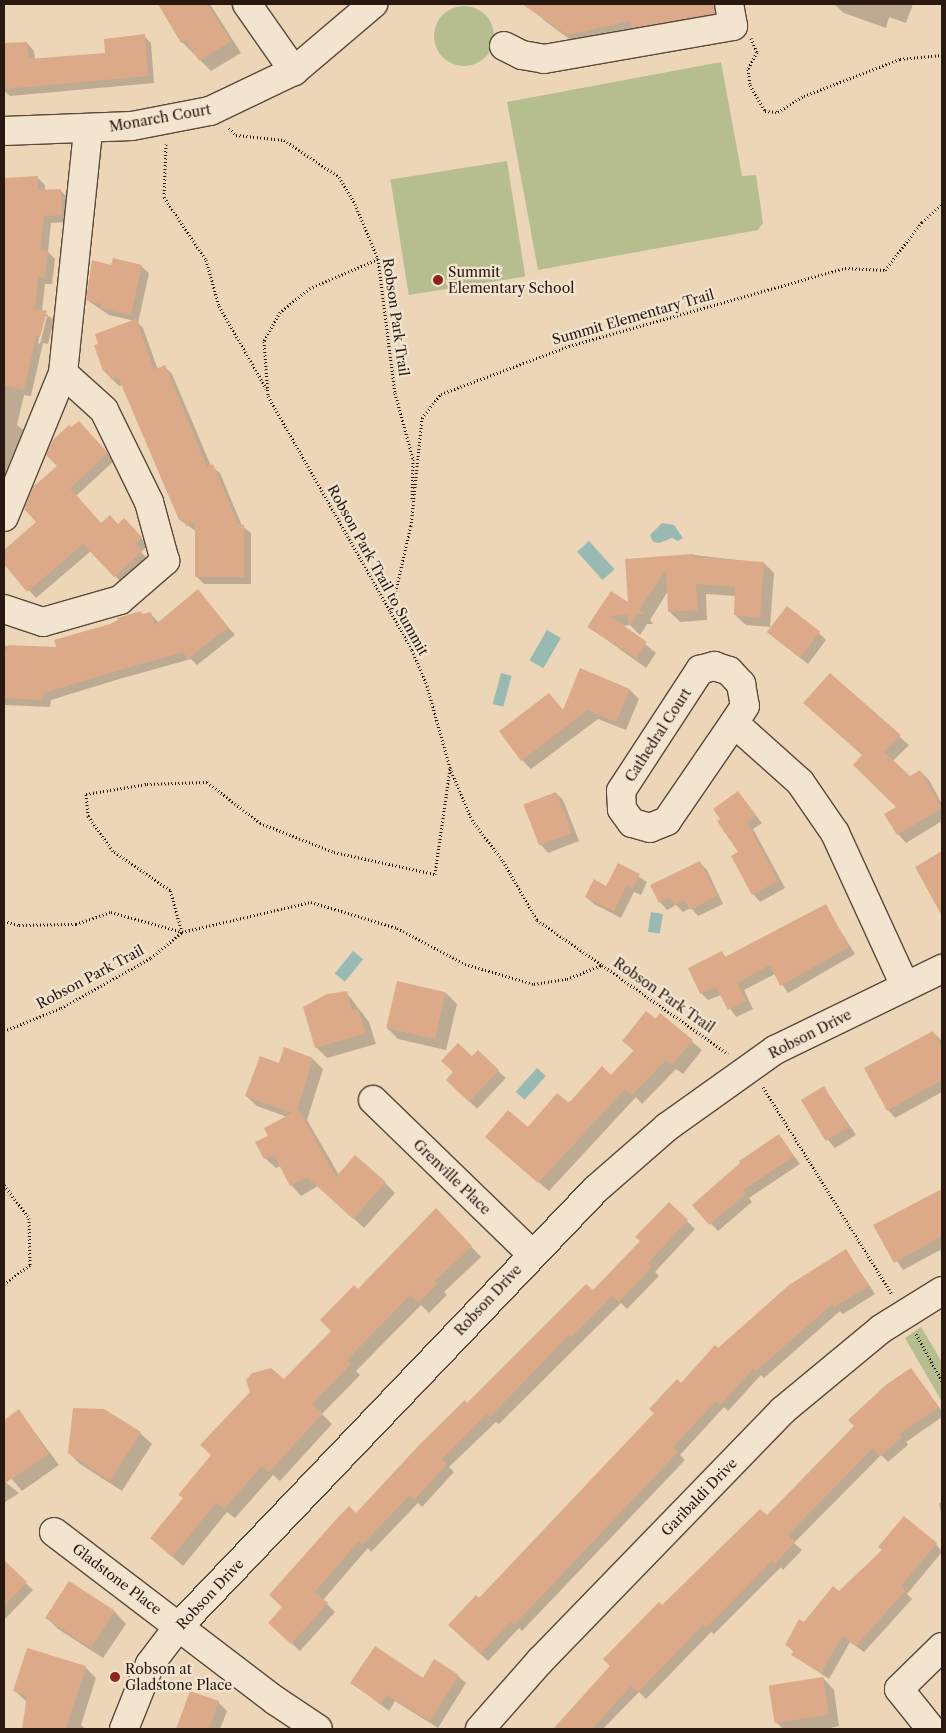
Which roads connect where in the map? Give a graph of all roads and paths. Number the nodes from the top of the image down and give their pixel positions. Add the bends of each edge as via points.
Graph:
1 (247, 4) edge
2 (372, 4) edge
3 (731, 15) edge
4 (504, 46) dead end
5 (942, 55) edge
6 (294, 71) junction
7 (210, 111) junction
8 (168, 119) junction
9 (88, 130) junction
10 (4, 131) edge
11 (942, 204) edge
12 (378, 259) junction
13 (63, 372) junction
14 (268, 391) junction
15 (4, 517) edge
16 (411, 526) junction
17 (4, 609) edge
18 (391, 613) junction
19 (734, 723) junction
20 (450, 768) junction
21 (4, 921) edge
22 (182, 932) junction
23 (602, 965) junction
24 (942, 969) edge
25 (905, 986) junction
26 (4, 1031) edge
27 (731, 1056) dead end
28 (759, 1081) dead end
29 (373, 1100) dead end
30 (4, 1184) edge
31 (531, 1254) junction
32 (4, 1284) edge
33 (942, 1290) edge
34 (895, 1299) dead end
35 (912, 1329) dead end
36 (942, 1381) edge
37 (54, 1532) dead end
38 (179, 1626) junction
39 (942, 1647) edge
40 (124, 1729) edge
41 (318, 1729) edge
42 (480, 1729) edge
43 (930, 1729) edge

1 - 6 street
2 - 6 street, Monarch Court
3 - 4 street via 544,59 522,55
3 - 5 path via 754,41 755,60 748,69 756,98 765,111 778,112 804,96 900,59
6 - 7 street, Monarch Court
7 - 8 street, Monarch Court
7 - 12 path, Robson Park Trail via 236,135 284,140 339,178 355,204
8 - 9 street, Monarch Court
8 - 14 path via 164,197 206,260 219,306
9 - 10 street, Monarch Court
9 - 13 street
11 - 16 path, Summit Elementary Trail via 922,222 885,270 845,268 826,273 569,346 441,394 422,418
12 - 14 path, Robson Park Trail to Summit via 310,288 280,312 264,341
12 - 16 path, Robson Park Trail via 395,394 413,459
13 - 15 street
13 - 17 street via 104,410 149,502 165,561 120,600 43,622
14 - 18 path, Robson Park Trail to Summit
16 - 18 path, Robson Park Trail
18 - 20 path, Robson Park Trail to Summit via 427,686
19 - 19 street, Cathedral Court via 667,820 650,828 632,823 622,810 621,791 700,670 714,666 730,672 741,684 745,706
19 - 25 street via 800,782 835,833
20 - 22 path via 436,874 334,852 260,823 207,782 147,784 86,794 88,816 113,851 170,890
20 - 23 path, Robson Park Trail to Summit via 472,820 503,860 537,920
21 - 22 path, Robson Park Trail via 20,925 76,924 111,912
22 - 23 path, Robson Park Trail via 311,902 397,928 465,964 534,984 567,980
22 - 26 path, Robson Park Trail via 151,958 61,1008
23 - 27 path, Robson Park Trail
24 - 25 street, Robson Drive
25 - 31 street, Robson Drive via 775,1050 667,1127 596,1189
28 - 34 path
29 - 31 street, Grenville Place
30 - 32 path via 29,1218 30,1265
31 - 38 street, Robson Drive via 396,1401
33 - 42 street, Garibaldi Drive via 882,1329 782,1411 540,1661
35 - 36 path
37 - 38 street, Gladstone Place
38 - 40 street, Robson Drive via 150,1664
38 - 41 street, Gladstone Place
39 - 43 street via 899,1689

